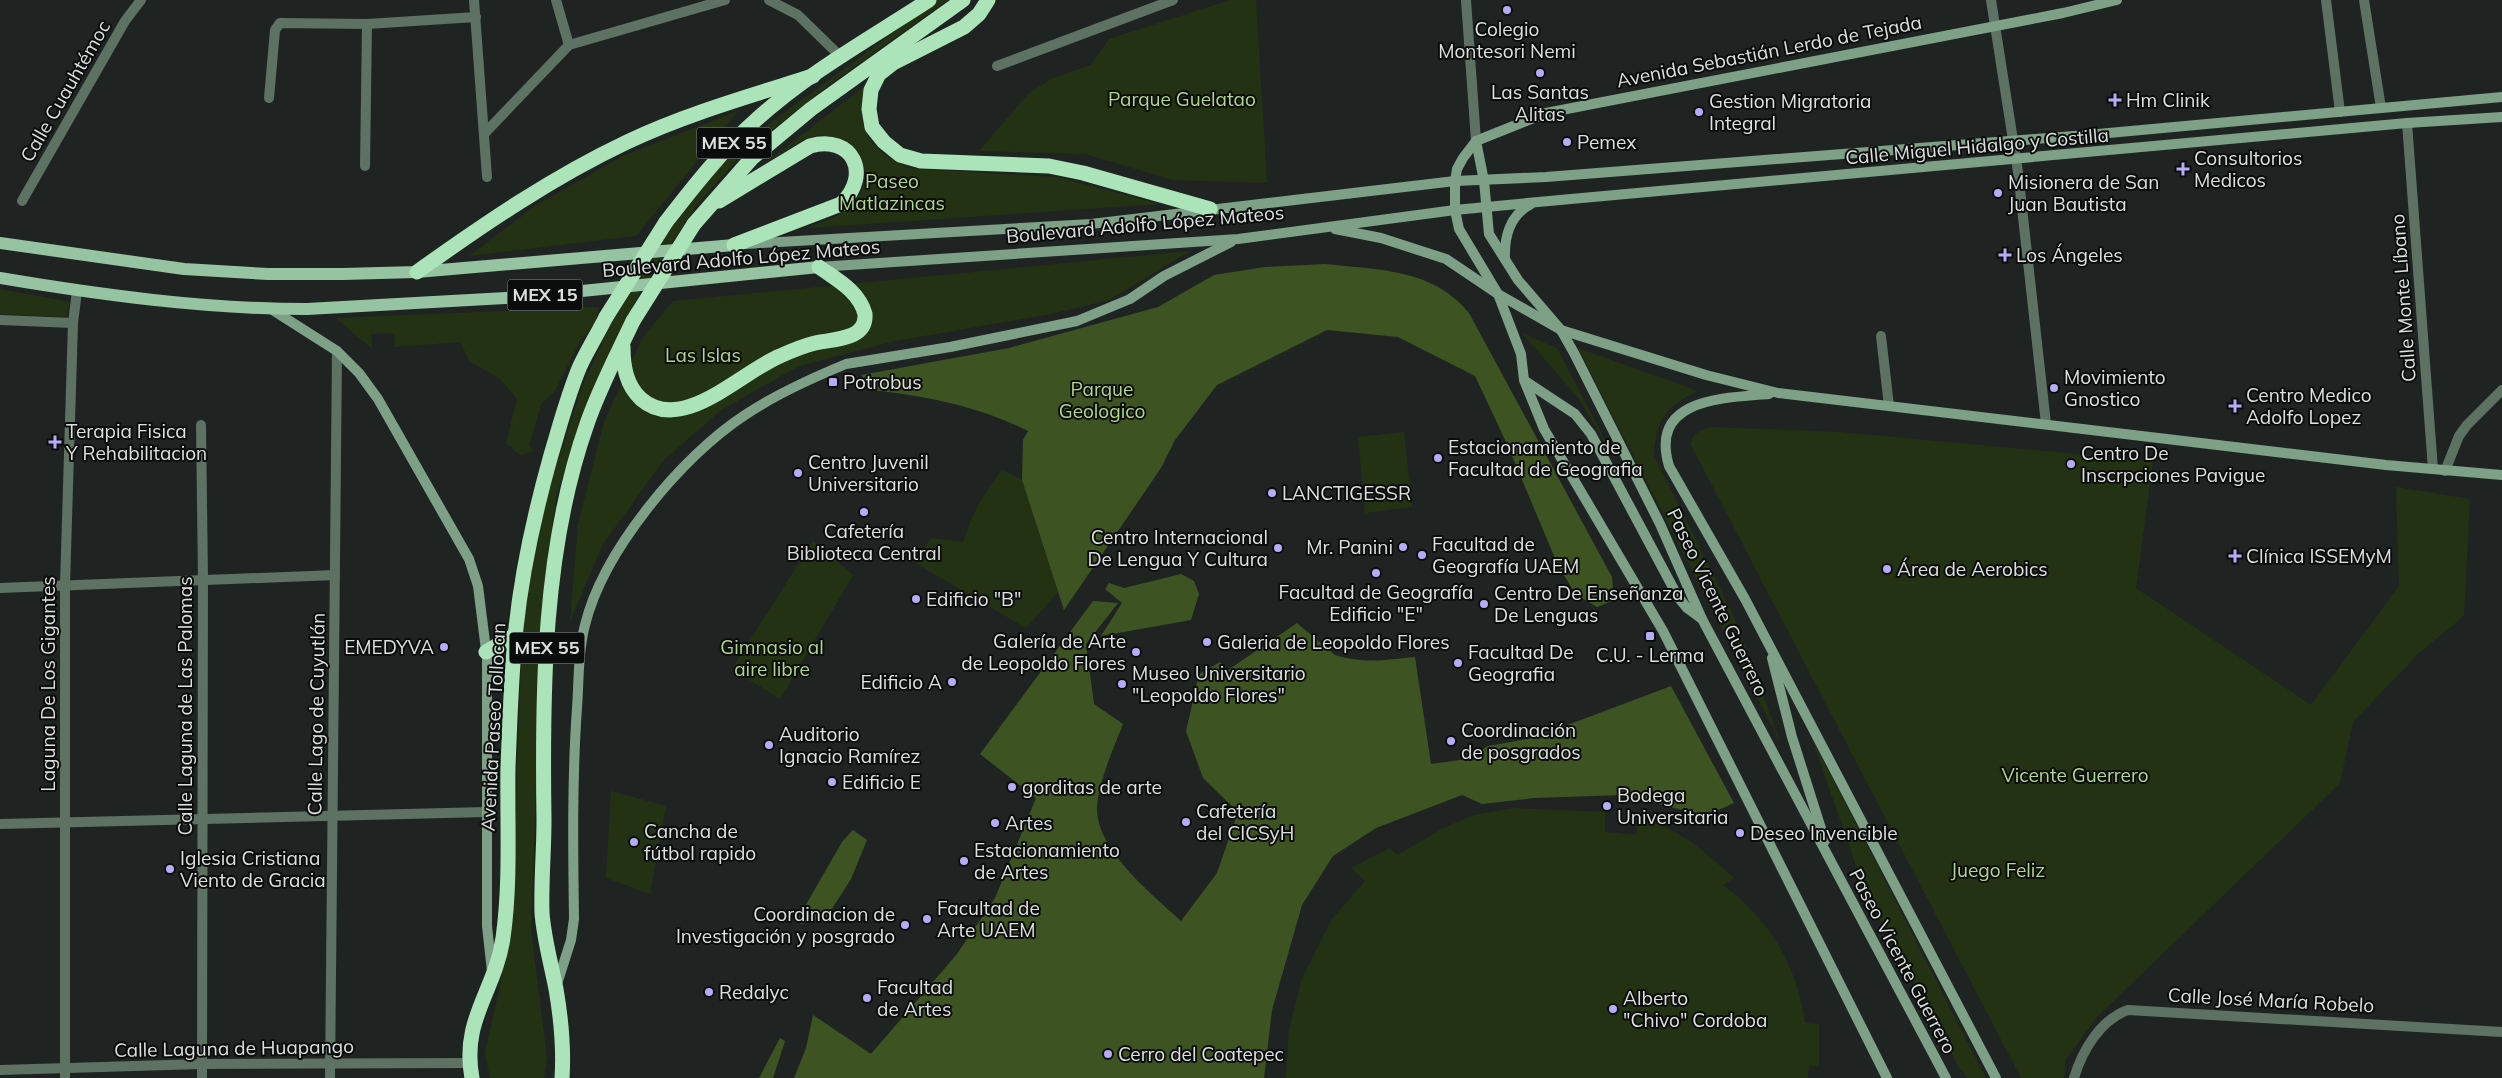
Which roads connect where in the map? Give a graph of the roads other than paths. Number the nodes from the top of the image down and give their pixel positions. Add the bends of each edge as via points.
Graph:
1 (141, 0) edge
2 (474, 0) edge
3 (556, 0) edge
4 (725, 0) edge
5 (769, 0) edge
6 (929, 0) edge
7 (963, 0) edge
8 (988, 0) edge
9 (1173, 0) edge
10 (1466, 0) edge
11 (1991, 0) edge
12 (2117, 0) edge
13 (2326, 0) edge
14 (2364, 0) edge
15 (476, 17) junction
16 (367, 24) junction
17 (1994, 26) junction
18 (920, 31) junction
19 (945, 35) junction
20 (569, 45) junction
21 (840, 56) junction
22 (997, 66) dead end
23 (813, 76) junction
24 (269, 98) dead end
25 (2502, 98) edge
26 (2381, 108) junction
27 (2340, 112) junction
28 (2502, 117) edge
29 (2407, 123) junction
30 (484, 134) junction
31 (2012, 140) junction
32 (1476, 141) junction
33 (2016, 160) junction
34 (364, 166) dead end
35 (487, 177) dead end
36 (1455, 181) junction
37 (1484, 181) junction
38 (22, 201) dead end
39 (1538, 202) junction
40 (711, 206) junction
41 (1485, 208) junction
42 (1210, 209) junction
43 (1455, 210) junction
44 (1326, 227) junction
45 (1238, 239) junction
46 (0, 243) edge
47 (734, 245) junction
48 (1505, 260) junction
49 (819, 267) junction
50 (417, 272) junction
51 (0, 278) edge
52 (77, 291) junction
53 (1498, 294) junction
54 (271, 309) junction
55 (0, 320) edge
56 (73, 323) junction
57 (1561, 330) junction
58 (1881, 336) dead end
59 (624, 340) junction
60 (337, 351) junction
61 (1524, 380) junction
62 (2502, 390) edge
63 (1778, 393) junction
64 (1889, 406) junction
65 (2046, 424) junction
66 (201, 425) dead end
67 (2433, 469) junction
68 (2445, 471) junction
69 (2502, 475) edge
70 (335, 575) junction
71 (203, 579) junction
72 (65, 585) junction
73 (0, 588) edge
74 (1702, 619) junction
75 (515, 635) junction
76 (1769, 645) junction
77 (486, 652) junction
78 (486, 812) junction
79 (333, 816) junction
80 (202, 819) junction
81 (66, 823) junction
82 (0, 824) edge
83 (1832, 864) junction
84 (492, 975) junction
85 (555, 988) junction
86 (2502, 1032) edge
87 (469, 1063) junction
88 (202, 1064) junction
89 (330, 1064) junction
90 (0, 1070) edge
91 (65, 1073) edge
92 (202, 1078) edge
93 (330, 1078) edge
94 (472, 1078) edge
95 (562, 1078) edge
96 (1887, 1078) edge
97 (1946, 1078) edge
98 (1996, 1078) edge
99 (2074, 1078) edge

1 - 38 street, Calle Cuauhtémoc via 125,21
2 - 15 street
3 - 20 street
4 - 20 street
5 - 21 street via 798,15
6 - 21 highway, MEX 55
7 - 18 highway, MEX 55
8 - 19 highway via 973,20
9 - 22 street
10 - 32 street
11 - 17 street
12 - 17 main road, Avenida Sebastián Lerdo de Tejada
13 - 27 street
14 - 26 street
15 - 16 street
15 - 30 street
16 - 24 street via 280,23 275,30
16 - 34 street
17 - 31 street
17 - 32 main road, Avenida Sebastián Lerdo de Tejada via 1546,113
18 - 19 highway
18 - 40 highway, MEX 55 via 811,109 752,158
19 - 42 highway via 885,68 874,82 869,99 870,118 878,135 900,155 921,161 1049,166
20 - 30 street
21 - 23 highway, MEX 55
23 - 50 highway via 682,118 627,142 574,169
23 - 75 highway, Avenida Paseo Tollocan / MEX 55, bridge via 757,119 693,187 666,222 606,317 580,366 561,418 528,551
25 - 26 main road, Calle Miguel Hidalgo y Costilla / MEX 15
26 - 27 main road, Calle Miguel Hidalgo y Costilla / MEX 15
27 - 31 main road, Calle Miguel Hidalgo y Costilla / MEX 15
28 - 29 main road, Calle Miguel Hidalgo y Costilla / MEX 15
29 - 33 main road, Calle Miguel Hidalgo y Costilla / MEX 15
29 - 67 street, Calle Monte Líbano
30 - 35 street
31 - 33 street
31 - 37 main road, Calle Miguel Hidalgo y Costilla / MEX 15
32 - 36 main road via 1457,169
32 - 37 main road, Paseo Vicente Guerrero
33 - 39 main road, Calle Miguel Hidalgo y Costilla / MEX 15
33 - 65 street
36 - 37 main road, Calle Miguel Hidalgo y Costilla / MEX 15
36 - 42 main road, Boulevard Adolfo López Mateos / MEX 15
36 - 43 main road
37 - 41 main road, Paseo Vicente Guerrero
39 - 41 main road, Calle Miguel Hidalgo y Costilla / MEX 15
39 - 48 main road via 1523,209 1513,222 1504,243
40 - 47 highway via 810,146 835,145 843,147 852,156 856,168 855,182 841,204
40 - 59 highway, MEX 55, bridge via 694,224
41 - 43 main road, Calle Miguel Hidalgo y Costilla / MEX 15
41 - 48 main road, Paseo Vicente Guerrero via 1489,234
42 - 47 main road, Boulevard Adolfo López Mateos / MEX 15 via 1091,224
43 - 44 main road, Boulevard Adolfo López Mateos / MEX 15
43 - 53 main road via 1460,228
44 - 45 main road, Boulevard Adolfo López Mateos / MEX 15
44 - 53 main road, MEX 15 via 1380,238 1446,260
45 - 49 main road, Boulevard Adolfo López Mateos / MEX 15
45 - 85 main road via 1197,258 1130,299 1077,320 950,348 846,364 830,370 744,415 693,458 657,496 611,562 585,624 580,652 572,778 574,919 571,940
46 - 50 main road, Boulevard Adolfo López Mateos / MEX 15 via 184,269 268,274
47 - 50 main road, Boulevard Adolfo López Mateos / MEX 15
48 - 57 main road, Paseo Vicente Guerrero
49 - 54 main road, Boulevard Adolfo López Mateos / MEX 15 via 523,297
49 - 59 highway via 857,297 866,314 861,329 855,334 815,343 762,363 692,406 660,409 638,396 627,380
51 - 52 main road, Boulevard Adolfo López Mateos / MEX 15
52 - 54 main road, Boulevard Adolfo López Mateos / MEX 15
52 - 56 street, Laguna De Los Gigantes
53 - 57 main road, MEX 15
53 - 61 main road via 1521,354
54 - 60 main road
55 - 56 street
56 - 72 street, Laguna De Los Gigantes
57 - 63 main road, MEX 15 via 1706,375
57 - 74 main road, Paseo Vicente Guerrero via 1660,524
58 - 64 street
59 - 85 highway, MEX 55 via 587,424 574,468 555,562 547,630 542,910
60 - 70 street, Calle Lago de Cuyutlán
60 - 77 main road via 378,399 469,559 478,586
61 - 74 main road via 1575,414 1591,434 1678,598
61 - 96 main road via 1544,428 1663,631
62 - 68 street via 2467,425
63 - 64 main road, MEX 15
63 - 76 main road, Paseo Vicente Guerrero via 1695,404 1670,423 1664,449 1669,466
64 - 65 main road, MEX 15
65 - 67 main road, MEX 15
66 - 71 street, Calle Laguna de Las Palomas
67 - 68 main road, MEX 15
68 - 69 main road, MEX 15
70 - 71 street
70 - 79 street, Calle Lago de Cuyutlán
71 - 72 street
71 - 80 street, Calle Laguna de Las Palomas
72 - 73 street
72 - 81 street, Laguna De Los Gigantes
74 - 83 main road, Paseo Vicente Guerrero
75 - 77 highway
75 - 84 highway, Avenida Paseo Tollocan / MEX 55 via 505,919 501,948
76 - 83 main road via 1792,737
76 - 98 main road, Paseo Vicente Guerrero
77 - 78 main road
78 - 79 street
78 - 84 main road via 487,926
79 - 80 street
79 - 89 street, Calle Lago de Cuyutlán
80 - 81 street
80 - 88 street, Calle Laguna de Las Palomas
81 - 82 street
81 - 91 street, Laguna De Los Gigantes
83 - 97 main road, Paseo Vicente Guerrero
84 - 87 highway, Avenida Paseo Tollocan / MEX 55 via 472,1026
85 - 95 highway, MEX 55 via 562,1045
86 - 99 street, Calle José María Robelo via 2128,1010 2120,1013 2090,1042
87 - 89 street, Calle Laguna de Huapango
87 - 94 highway, Avenida Paseo Tollocan / MEX 55
88 - 89 street, Calle Laguna de Huapango
88 - 91 street, Calle Laguna de Huapango
88 - 92 street, Calle Laguna de Las Palomas
89 - 93 street, Calle Lago de Cuyutlán
90 - 91 street, Calle Laguna de Huapango

